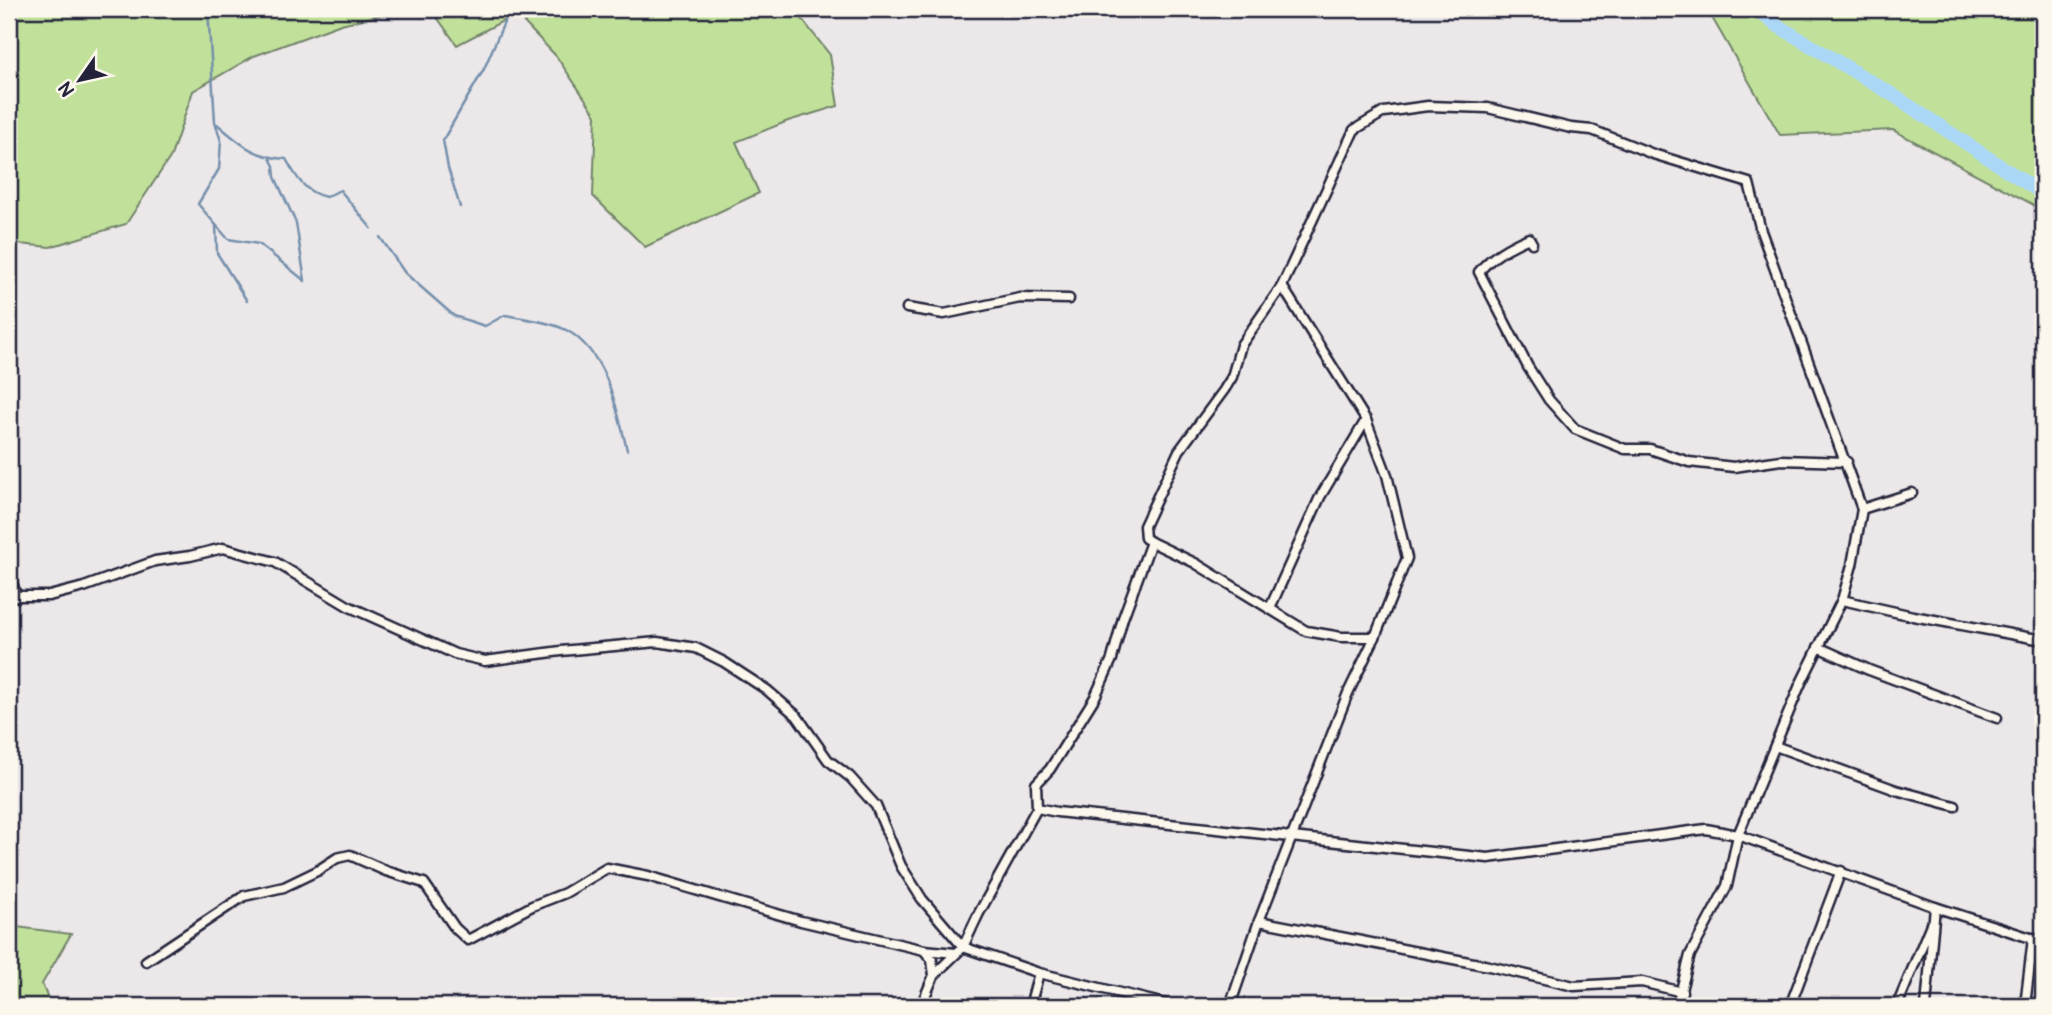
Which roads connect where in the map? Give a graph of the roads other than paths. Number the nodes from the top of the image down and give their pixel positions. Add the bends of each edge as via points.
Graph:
1 (1532, 243) dead end
2 (1282, 286) junction
3 (1069, 299) dead end
4 (907, 308) dead end
5 (1366, 420) junction
6 (1847, 462) junction
7 (1912, 493) dead end
8 (1862, 509) junction
9 (1151, 542) junction
10 (9, 574) edge
11 (13, 597) edge
12 (1842, 600) junction
13 (1270, 608) junction
14 (1375, 637) junction
15 (2043, 640) edge
16 (1818, 647) junction
17 (1997, 718) dead end
18 (1775, 746) junction
19 (1955, 806) dead end
20 (1037, 807) junction
21 (1738, 835) junction
22 (1293, 839) junction
23 (1842, 871) junction
24 (1935, 911) junction
25 (1259, 921) junction
26 (2033, 938) junction
27 (2043, 942) edge
28 (963, 947) junction
29 (924, 950) junction
30 (956, 953) junction
31 (146, 961) dead end
32 (1039, 973) junction
33 (934, 975) junction
34 (1682, 992) junction
35 (921, 1006) edge
36 (1030, 1006) edge
37 (1173, 1006) edge
38 (1230, 1006) edge
39 (1677, 1006) edge
40 (1790, 1006) edge
41 (1897, 1006) edge
42 (1926, 1006) edge
43 (2025, 1006) edge

1 - 6 street via 1529,238 1511,246 1479,272 1528,367 1574,429 1625,449 1650,449 1689,462 1734,467 1782,460
2 - 5 street
2 - 6 street via 1354,130 1384,112 1428,106 1488,108 1592,130 1749,183 1760,231
2 - 9 street via 1241,345 1224,390 1178,451 1144,526 1145,538
3 - 4 street via 1020,298 944,314
5 - 13 street via 1320,497
5 - 14 street via 1387,475 1407,558
6 - 8 street
7 - 8 street
8 - 12 street
9 - 13 street
9 - 20 street via 1112,659 1095,697 1036,784
10 - 11 street
11 - 28 street via 49,596 155,561 223,548 275,562 348,606 455,654 485,661 657,642 695,648 767,690 797,716 828,760 876,806 901,866
12 - 15 street
12 - 16 street
13 - 14 street via 1306,631
14 - 22 street via 1348,693
16 - 17 street
16 - 18 street
18 - 19 street
18 - 21 street
20 - 22 street
20 - 28 street
21 - 22 street via 1706,829 1488,858
21 - 23 street
21 - 34 street via 1727,886 1690,955
22 - 25 street
23 - 24 street
23 - 40 street
24 - 26 street
24 - 41 street
24 - 42 street
25 - 34 street via 1574,986 1642,982
25 - 38 street
26 - 27 street
26 - 43 street
28 - 30 street
28 - 32 street
29 - 30 street
29 - 31 street via 607,867 468,940 424,883 349,855 284,887 244,896
29 - 33 street via 932,960
30 - 33 street
32 - 36 street
32 - 37 street
33 - 35 street
34 - 39 street

